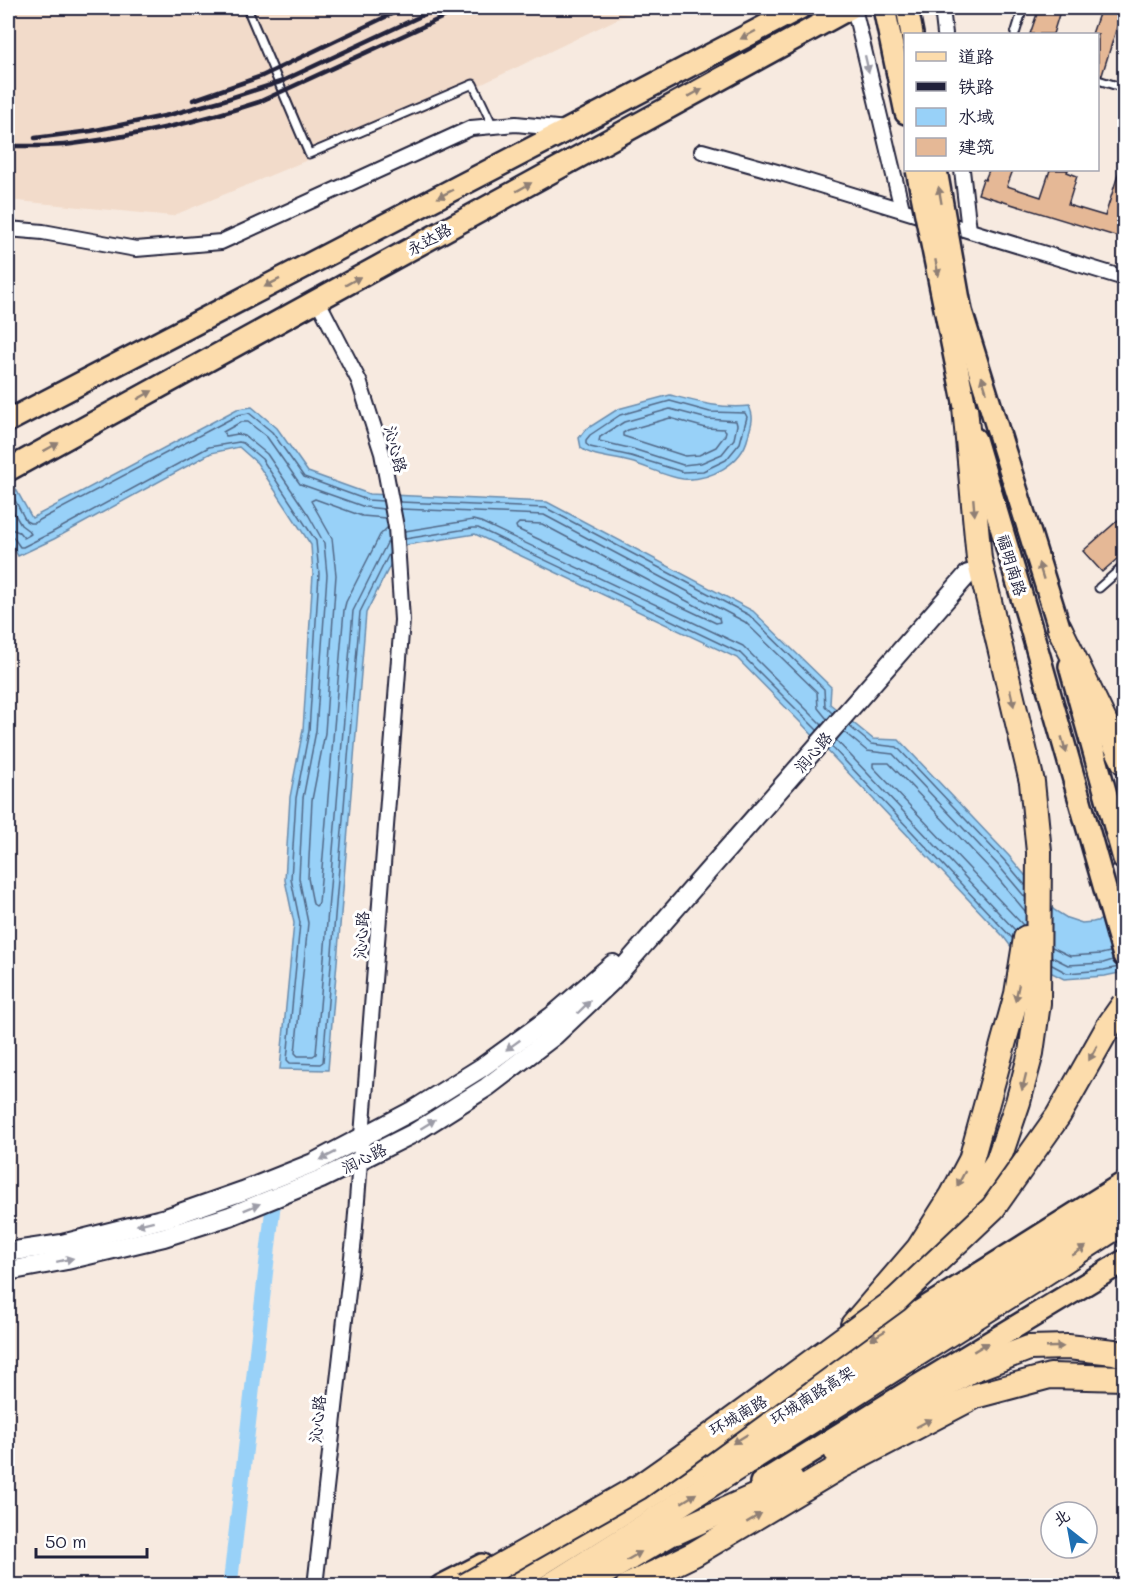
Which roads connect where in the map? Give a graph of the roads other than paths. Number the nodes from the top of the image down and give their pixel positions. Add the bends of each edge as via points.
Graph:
1 (247, 8) edge
2 (800, 8) edge
3 (852, 8) edge
4 (884, 8) edge
5 (907, 8) edge
6 (942, 8) edge
7 (1023, 8) edge
8 (912, 33) edge
9 (945, 33) edge
10 (1015, 33) edge
11 (1099, 80) edge
12 (1125, 88) edge
13 (904, 103) edge
14 (493, 126) junction
15 (569, 129) junction
16 (702, 151) dead end
17 (917, 171) edge
18 (936, 171) edge
19 (962, 171) edge
20 (902, 209) junction
21 (8, 229) edge
22 (969, 230) junction
23 (1125, 278) edge
24 (318, 301) junction
25 (965, 407) junction
26 (8, 421) edge
27 (8, 470) edge
28 (1125, 566) edge
29 (968, 574) dead end
30 (1100, 588) dead end
31 (1059, 627) junction
32 (1125, 762) edge
33 (1039, 852) junction
34 (1125, 859) edge
35 (656, 928) junction
36 (1125, 956) edge
37 (1125, 1004) edge
38 (362, 1138) junction
39 (360, 1160) junction
40 (1125, 1183) edge
41 (1125, 1199) edge
42 (1125, 1222) edge
43 (8, 1252) edge
44 (1125, 1261) edge
45 (8, 1271) edge
46 (917, 1281) junction
47 (1125, 1355) edge
48 (814, 1372) junction
49 (1125, 1378) edge
50 (676, 1532) junction
51 (315, 1586) edge
52 (441, 1586) edge
53 (465, 1586) edge
54 (497, 1586) edge
55 (550, 1586) edge
56 (584, 1586) edge
57 (628, 1586) edge

1 - 14 lane via 309,154 473,84
2 -> 15 main road, 永达路
3 -> 20 street
24 -> 3 main road, 永达路
4 - 13 main road
5 - 8 main road
6 - 9 street
7 - 10 lane
11 - 12 lane
14 - 15 street
14 - 21 street via 471,128 220,243 136,249
15 -> 26 main road, 永达路
16 - 20 street
17 -> 25 main road, 福明南路, bridge
31 -> 18 main road, 福明南路, bridge via 961,311
19 - 22 street
20 - 22 street
22 - 23 street
27 -> 24 main road, 永达路
24 - 38 street, 沁心路 via 359,381 382,453 396,527 402,620
25 -> 33 highway via 979,559 1032,782
25 -> 36 main road, 福明南路
28 - 30 lane
29 - 35 street, 润心路
31 - 32 highway
31 - 34 main road, 福明南路
33 -> 46 highway, bridge via 1038,1003 1031,1053 1018,1102 998,1161
33 -> 48 highway via 1017,994 971,1160 919,1248
35 -> 38 street, 润心路 via 482,1068
39 -> 35 street, 润心路 via 414,1133 487,1087 555,1035 610,982
37 -> 46 highway, bridge via 1058,1116 993,1208
38 - 39 street, 沁心路
38 -> 43 street, 润心路 via 313,1163 166,1218 62,1244
45 -> 39 street, 润心路 via 175,1234 230,1216
39 - 51 street, 沁心路
40 -> 48 main road, 环城南路 via 917,1313
41 -> 54 highway, 环城南路高架 via 517,1578
55 -> 42 highway, 环城南路高架
50 -> 44 main road
46 - 53 highway, bridge via 639,1487
50 -> 47 highway via 780,1485 971,1370 1029,1348 1068,1347
48 - 52 main road, 环城南路 via 520,1547
57 -> 49 highway via 694,1554 841,1466 975,1396 1050,1376
56 -> 50 main road

